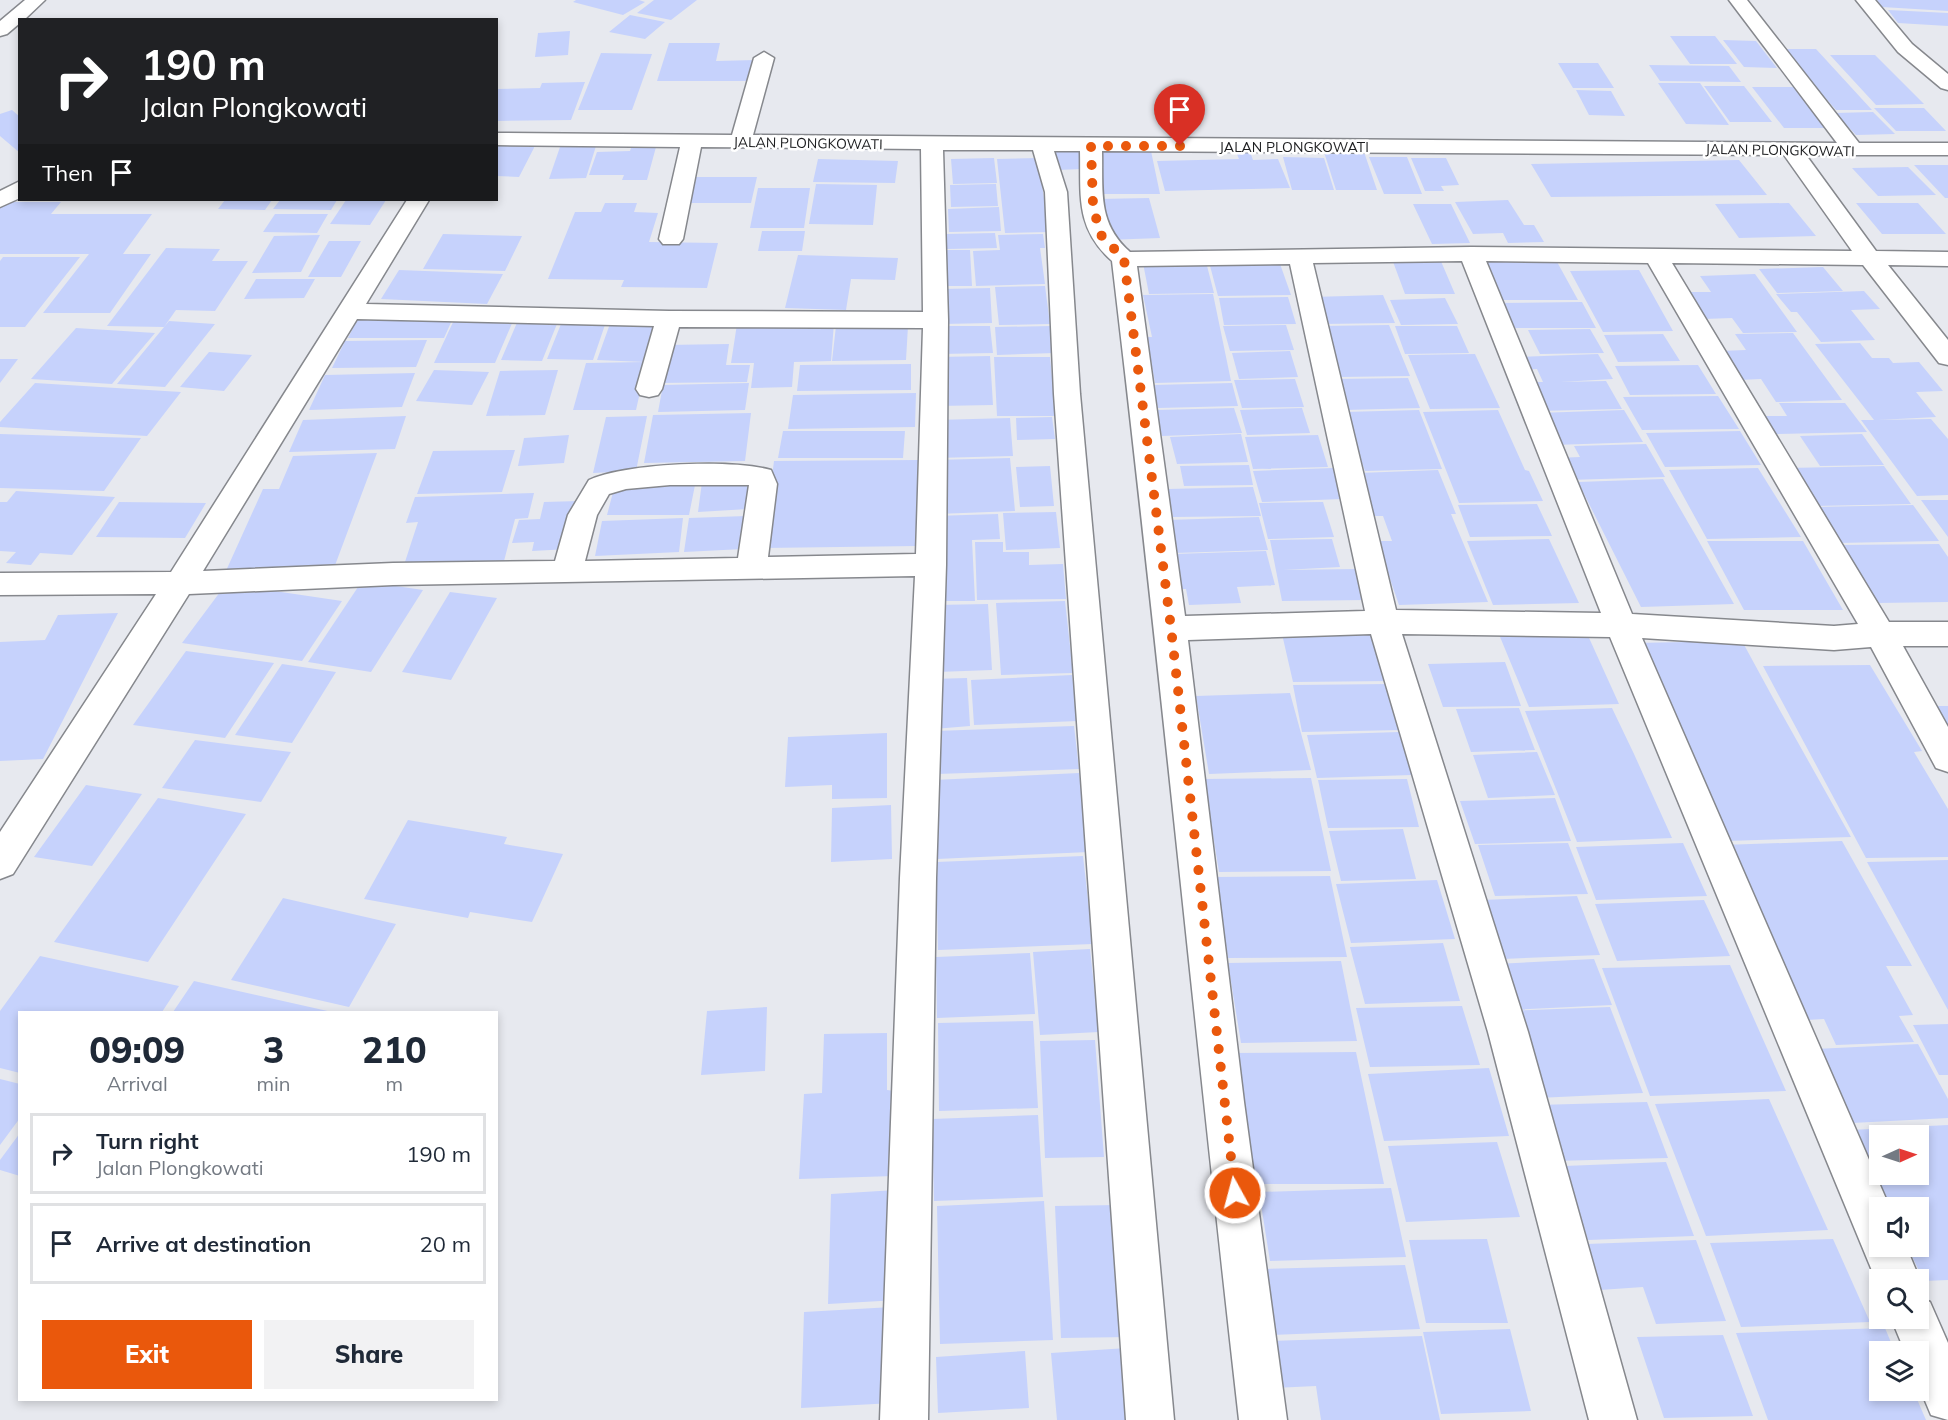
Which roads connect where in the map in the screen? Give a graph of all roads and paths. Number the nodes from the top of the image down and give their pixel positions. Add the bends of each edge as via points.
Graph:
1 (36, 0) edge
2 (1738, 0) edge
3 (1865, 0) edge
4 (0, 30) edge
5 (764, 58) dead end
6 (1948, 84) edge
7 (498, 139) edge
8 (692, 142) junction
9 (741, 142) junction
10 (932, 144) junction
11 (1042, 146) junction
12 (1091, 146) junction
13 (1790, 149) junction
14 (1948, 149) edge
15 (1854, 151) junction
16 (417, 201) edge
17 (671, 239) dead end
18 (1471, 254) junction
19 (1655, 255) junction
20 (1299, 257) junction
21 (1124, 259) junction
22 (1870, 259) junction
23 (1948, 259) edge
24 (350, 311) junction
25 (669, 319) junction
26 (936, 320) junction
27 (1948, 357) edge
28 (649, 389) dead end
29 (931, 565) junction
30 (751, 569) junction
31 (568, 572) junction
32 (179, 583) junction
33 (0, 584) edge
34 (1383, 622) junction
35 (1621, 625) junction
36 (1171, 628) junction
37 (1948, 634) edge
38 (1885, 643) junction
39 (1948, 653) edge
40 (1948, 758) edge
41 (0, 863) edge
42 (1869, 1210) edge
43 (1919, 1329) edge
44 (1948, 1398) edge
45 (904, 1420) edge
46 (1150, 1420) edge
47 (1263, 1420) edge
48 (1613, 1420) edge

1 - 4 street
2 - 15 street
3 - 6 street via 1905,48
5 - 9 street
7 - 8 street, JALAN PLONGKOWATI
8 - 9 street, JALAN PLONGKOWATI
8 - 17 street
9 - 10 street, JALAN PLONGKOWATI
10 - 11 street, JALAN PLONGKOWATI
10 - 26 street
11 - 12 street, JALAN PLONGKOWATI
11 - 46 street via 1056,192 1069,418
12 - 13 street, JALAN PLONGKOWATI
12 - 21 street via 1093,205 1098,226 1101,235
13 - 15 street, JALAN PLONGKOWATI
13 - 22 street
14 - 15 street, JALAN PLONGKOWATI
16 - 24 street
18 - 19 street
18 - 20 street
18 - 35 street
19 - 22 street
19 - 38 street
20 - 21 street
20 - 34 street
21 - 36 street
22 - 23 street
22 - 27 street
24 - 25 street
24 - 32 street
25 - 26 street
25 - 28 street
26 - 29 street
29 - 30 street
29 - 45 street via 918,878
30 - 31 street
30 - 31 street via 763,484 761,477 749,475 623,478 600,486 586,508
31 - 32 street
32 - 33 street
32 - 41 street
34 - 35 street
34 - 36 street
34 - 48 street via 1508,1032
35 - 38 street
35 - 42 street
36 - 47 street via 1223,1102
37 - 38 street
38 - 39 street
38 - 40 street
43 - 44 street

